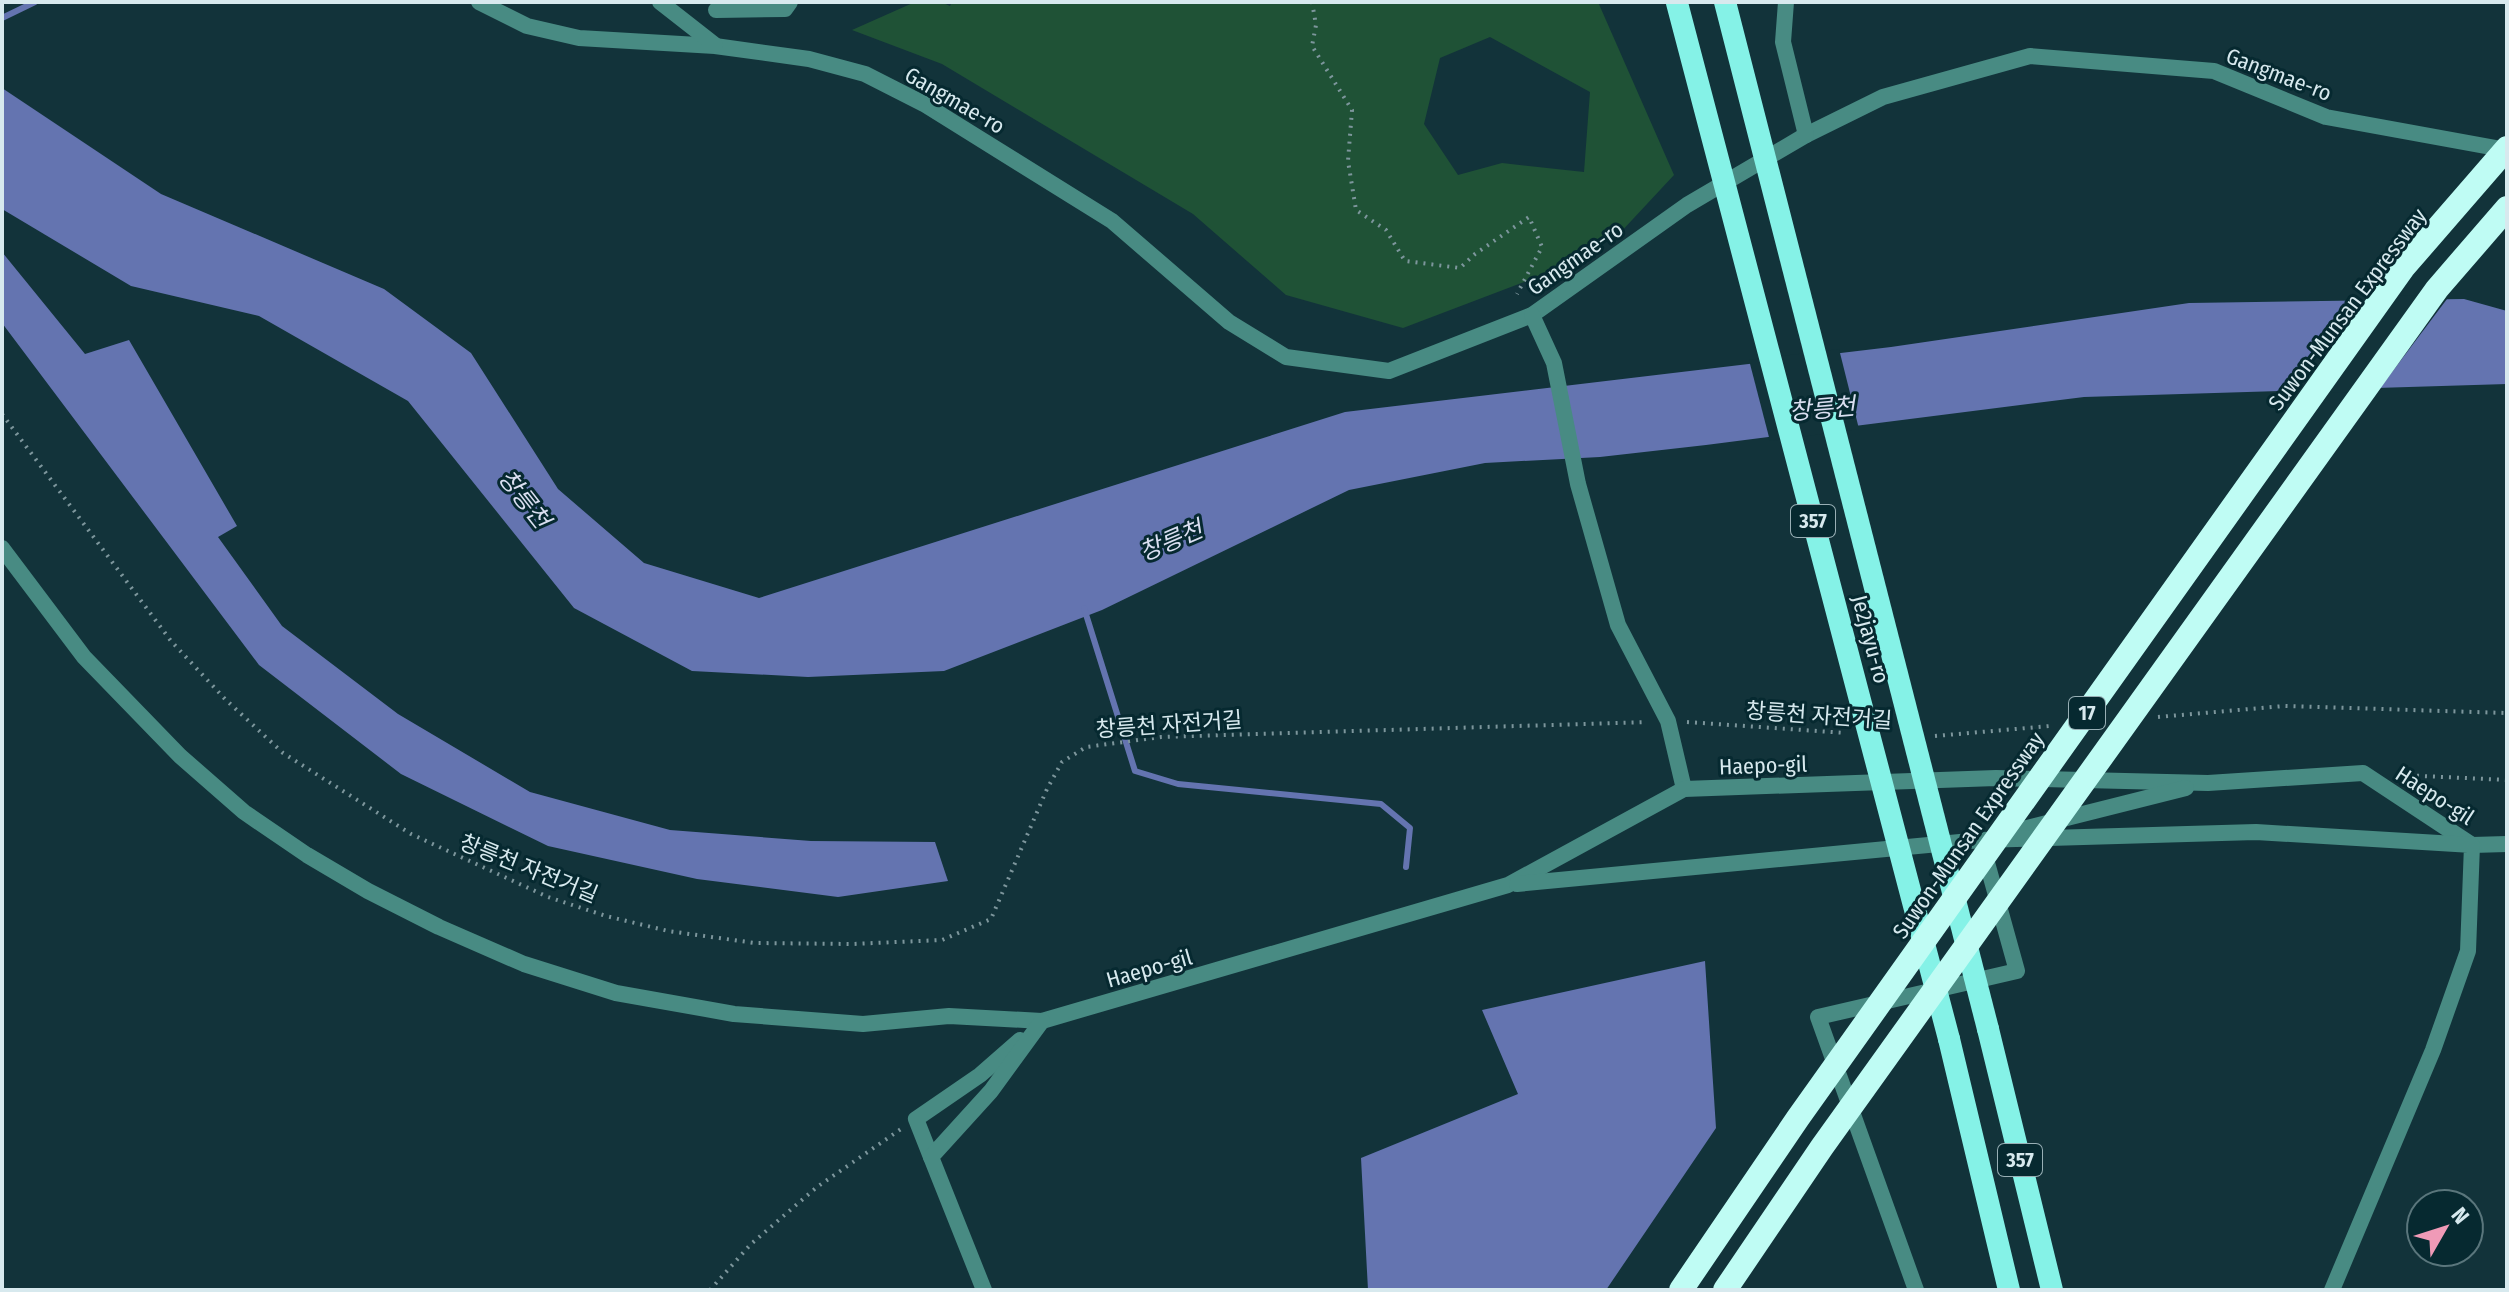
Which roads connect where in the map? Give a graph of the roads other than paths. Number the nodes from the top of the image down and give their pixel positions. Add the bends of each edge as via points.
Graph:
1 (479, 2) edge
2 (660, 2) edge
3 (790, 2) edge
4 (1677, 2) edge
5 (1725, 2) edge
6 (1786, 2) edge
7 (715, 6) edge
8 (715, 46) junction
9 (1806, 135) junction
10 (2507, 149) edge
11 (2507, 208) edge
12 (1532, 315) junction
13 (2, 548) edge
14 (2208, 783) junction
15 (1684, 789) junction
16 (1981, 840) junction
17 (2507, 844) edge
18 (2472, 845) junction
19 (1508, 885) junction
20 (1042, 1021) junction
21 (931, 1157) junction
22 (984, 1290) edge
23 (1681, 1290) edge
24 (1725, 1290) edge
25 (1916, 1290) edge
26 (2009, 1290) edge
27 (2052, 1290) edge
28 (2332, 1290) edge

1 - 8 street, Gangmae-ro via 527,26 579,38
2 - 8 street
3 - 7 street via 785,9
4 - 26 highway, Je2jayu-ro / 357, bridge via 1949,1039
5 - 27 highway, Je2jayu-ro / 357, bridge
6 - 9 street via 1783,42
7 - 8 street
8 - 12 street, Gangmae-ro via 809,59 865,74 924,104 1112,221 1229,322 1286,357 1389,371
9 - 10 street, Gangmae-ro via 1883,97 2030,56 2214,71 2326,117
9 - 12 street, Gangmae-ro via 1687,205
10 - 23 highway, Suwon-Munsan Expressway / 17, bridge via 2403,268
11 - 24 highway, 17, bridge via 2437,289
12 - 15 street via 1554,363 1578,484 1618,625 1668,721
13 - 20 street via 84,657 190,766 307,855 439,927 524,964 616,993 734,1014 863,1024 949,1016
14 - 15 street, Haepo-gil via 1996,778
14 - 16 street
14 - 18 street, Haepo-gil via 2363,773
15 - 19 street, Haepo-gil
16 - 18 street via 2256,832
16 - 19 street
16 - 25 street via 2017,971 1818,1017
17 - 18 street, Haepo-gil
18 - 28 street via 2468,951 2433,1050
19 - 20 street, Haepo-gil
20 - 21 street via 991,1091
20 - 21 street via 980,1075 916,1119
21 - 22 street

